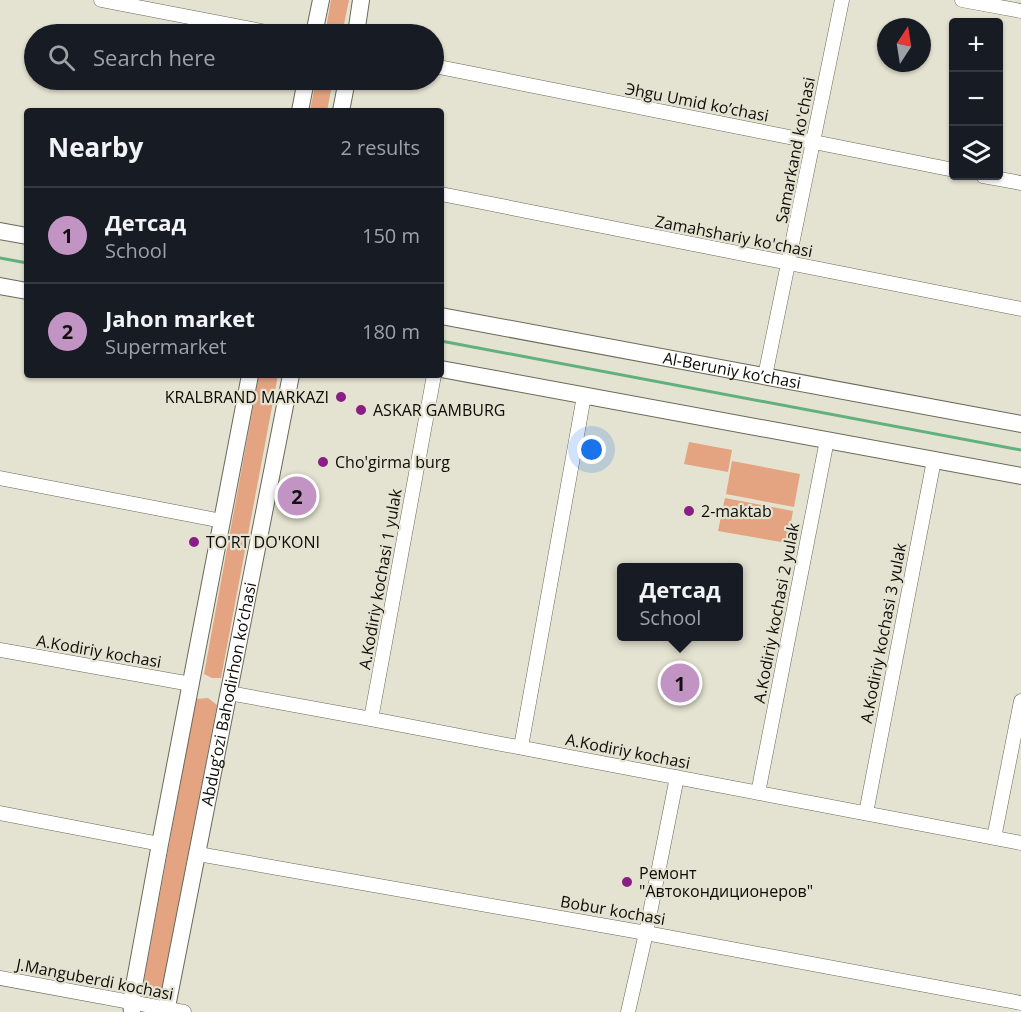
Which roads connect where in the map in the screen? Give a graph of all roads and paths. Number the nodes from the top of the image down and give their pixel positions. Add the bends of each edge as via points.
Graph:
1 (101, 0) edge
2 (321, 0) edge
3 (361, 0) edge
4 (842, 0) edge
5 (962, 0) edge
6 (1021, 11) edge
7 (225, 24) edge
8 (316, 24) edge
9 (357, 24) edge
10 (444, 68) edge
11 (304, 90) edge
12 (345, 90) edge
13 (301, 108) edge
14 (342, 108) edge
15 (814, 142) junction
16 (949, 169) edge
17 (1003, 180) edge
18 (1021, 183) edge
19 (444, 195) edge
20 (0, 231) edge
21 (24, 235) edge
22 (789, 263) junction
23 (0, 286) edge
24 (24, 290) edge
25 (1021, 309) edge
26 (444, 317) edge
27 (444, 370) edge
28 (765, 376) junction
29 (249, 378) edge
30 (290, 378) edge
31 (433, 378) edge
32 (584, 396) junction
33 (1021, 424) edge
34 (827, 440) junction
35 (934, 460) junction
36 (1021, 476) edge
37 (0, 478) edge
38 (222, 521) junction
39 (0, 650) edge
40 (191, 684) junction
41 (228, 693) junction
42 (1021, 701) edge
43 (371, 719) junction
44 (521, 747) junction
45 (677, 777) junction
46 (758, 793) junction
47 (0, 813) edge
48 (866, 813) junction
49 (994, 838) junction
50 (1021, 843) edge
51 (160, 844) junction
52 (198, 854) junction
53 (646, 933) junction
54 (0, 978) edge
55 (1021, 1003) edge
56 (132, 1007) edge
57 (172, 1011) edge
58 (628, 1012) edge

1 - 7 street
2 - 8 main road
3 - 9 main road
4 - 15 street, Samarkand ko'chasi
5 - 6 street
10 - 15 street, Эhgu Umid ko’chasi
11 - 13 main road
12 - 14 main road
15 - 16 street, Эhgu Umid ko’chasi
15 - 22 street, Samarkand ko'chasi
17 - 18 street
19 - 22 street, Zamahshariy ko'chasi
20 - 21 main road
22 - 25 street, Zamahshariy ko'chasi
22 - 28 street, Samarkand ko'chasi
23 - 24 main road
26 - 28 main road, Al-Beruniy ko’chasi
27 - 32 main road
28 - 33 main road, Al-Beruniy ko’chasi
29 - 38 main road
30 - 41 main road, Abdug’ozi Bahodirhon ko’chasi
31 - 43 street, A.Kodiriy kochasi 1 yulak
32 - 34 main road
32 - 44 street
34 - 35 main road
34 - 46 street, A.Kodiriy kochasi 2 yulak
35 - 36 main road
35 - 48 street, A.Kodiriy kochasi 3 yulak
37 - 38 street
38 - 40 main road
39 - 40 street, A.Kodiriy kochasi
40 - 51 main road
41 - 43 street, A.Kodiriy kochasi
41 - 52 main road, Abdug’ozi Bahodirhon ko’chasi
42 - 49 street
43 - 44 street, A.Kodiriy kochasi
44 - 45 street, A.Kodiriy kochasi
45 - 46 street, A.Kodiriy kochasi
45 - 53 street
46 - 48 street, A.Kodiriy kochasi
47 - 51 street
48 - 49 street, A.Kodiriy kochasi
49 - 50 street, A.Kodiriy kochasi
51 - 56 main road
52 - 53 street, Bobur kochasi
52 - 57 main road, Abdug’ozi Bahodirhon ko’chasi
53 - 55 street, Bobur kochasi
53 - 58 street
54 - 56 street, J.Manguberdi kochasi
56 - 57 street, J.Manguberdi kochasi

